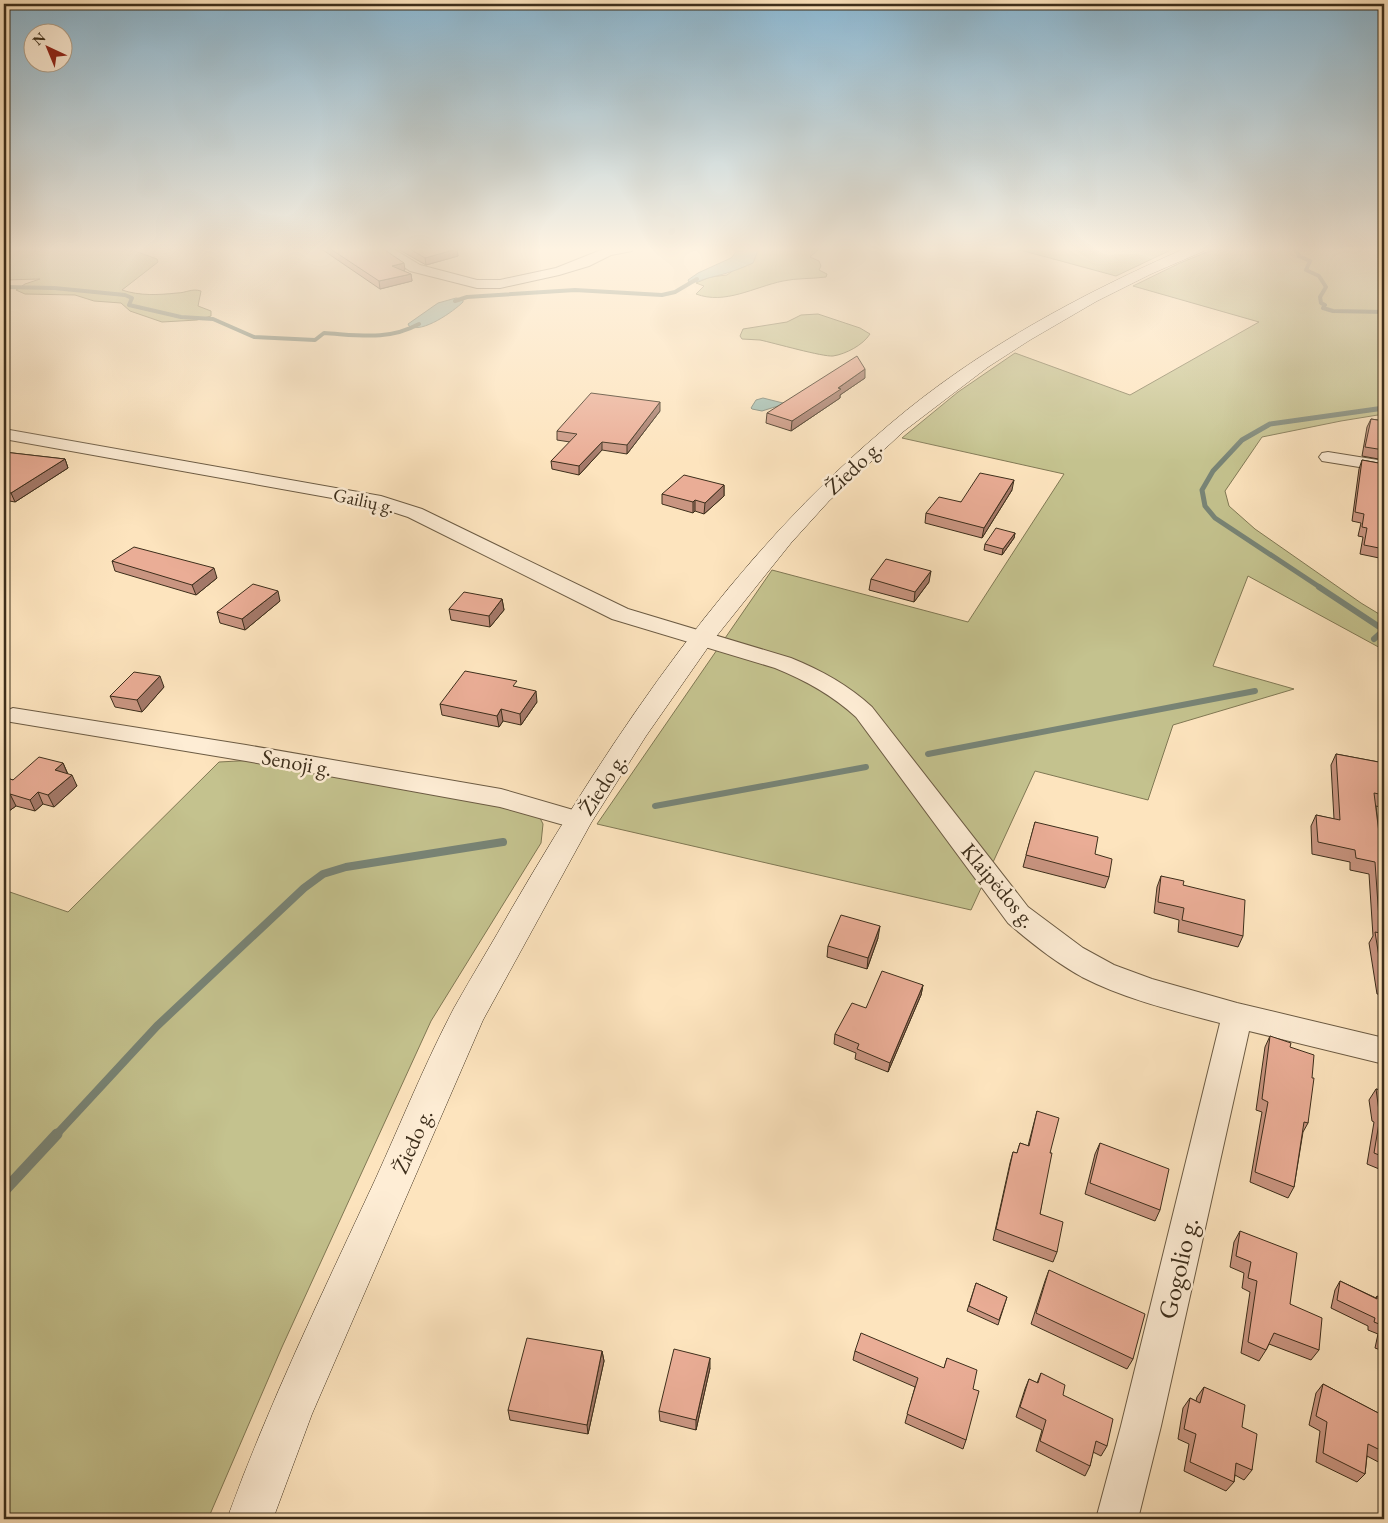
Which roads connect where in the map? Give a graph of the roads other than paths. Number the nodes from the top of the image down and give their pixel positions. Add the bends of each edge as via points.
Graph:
1 (1054, 319) edge
2 (4, 434) edge
3 (1328, 457) dead end
4 (1384, 466) edge
5 (702, 638) junction
6 (13, 716) dead end
7 (578, 820) junction
8 (1237, 1016) junction
9 (1384, 1051) edge
10 (250, 1519) edge
11 (1117, 1519) edge

1 - 5 street, Žiedo g. via 982,363 897,427 782,538
2 - 5 street, Gailių g. via 396,506 620,614
3 - 4 street
5 - 7 street, Žiedo g. via 636,730
5 - 8 street, Klaipėdos g. via 808,672 849,697 888,742 1018,915 1039,934 1094,968 1126,983
6 - 7 street, Senoji g. via 501,798
7 - 10 street, Žiedo g. via 468,1017 292,1409
8 - 9 street, Klaipėdos g.
8 - 11 street, Gogolio g.

